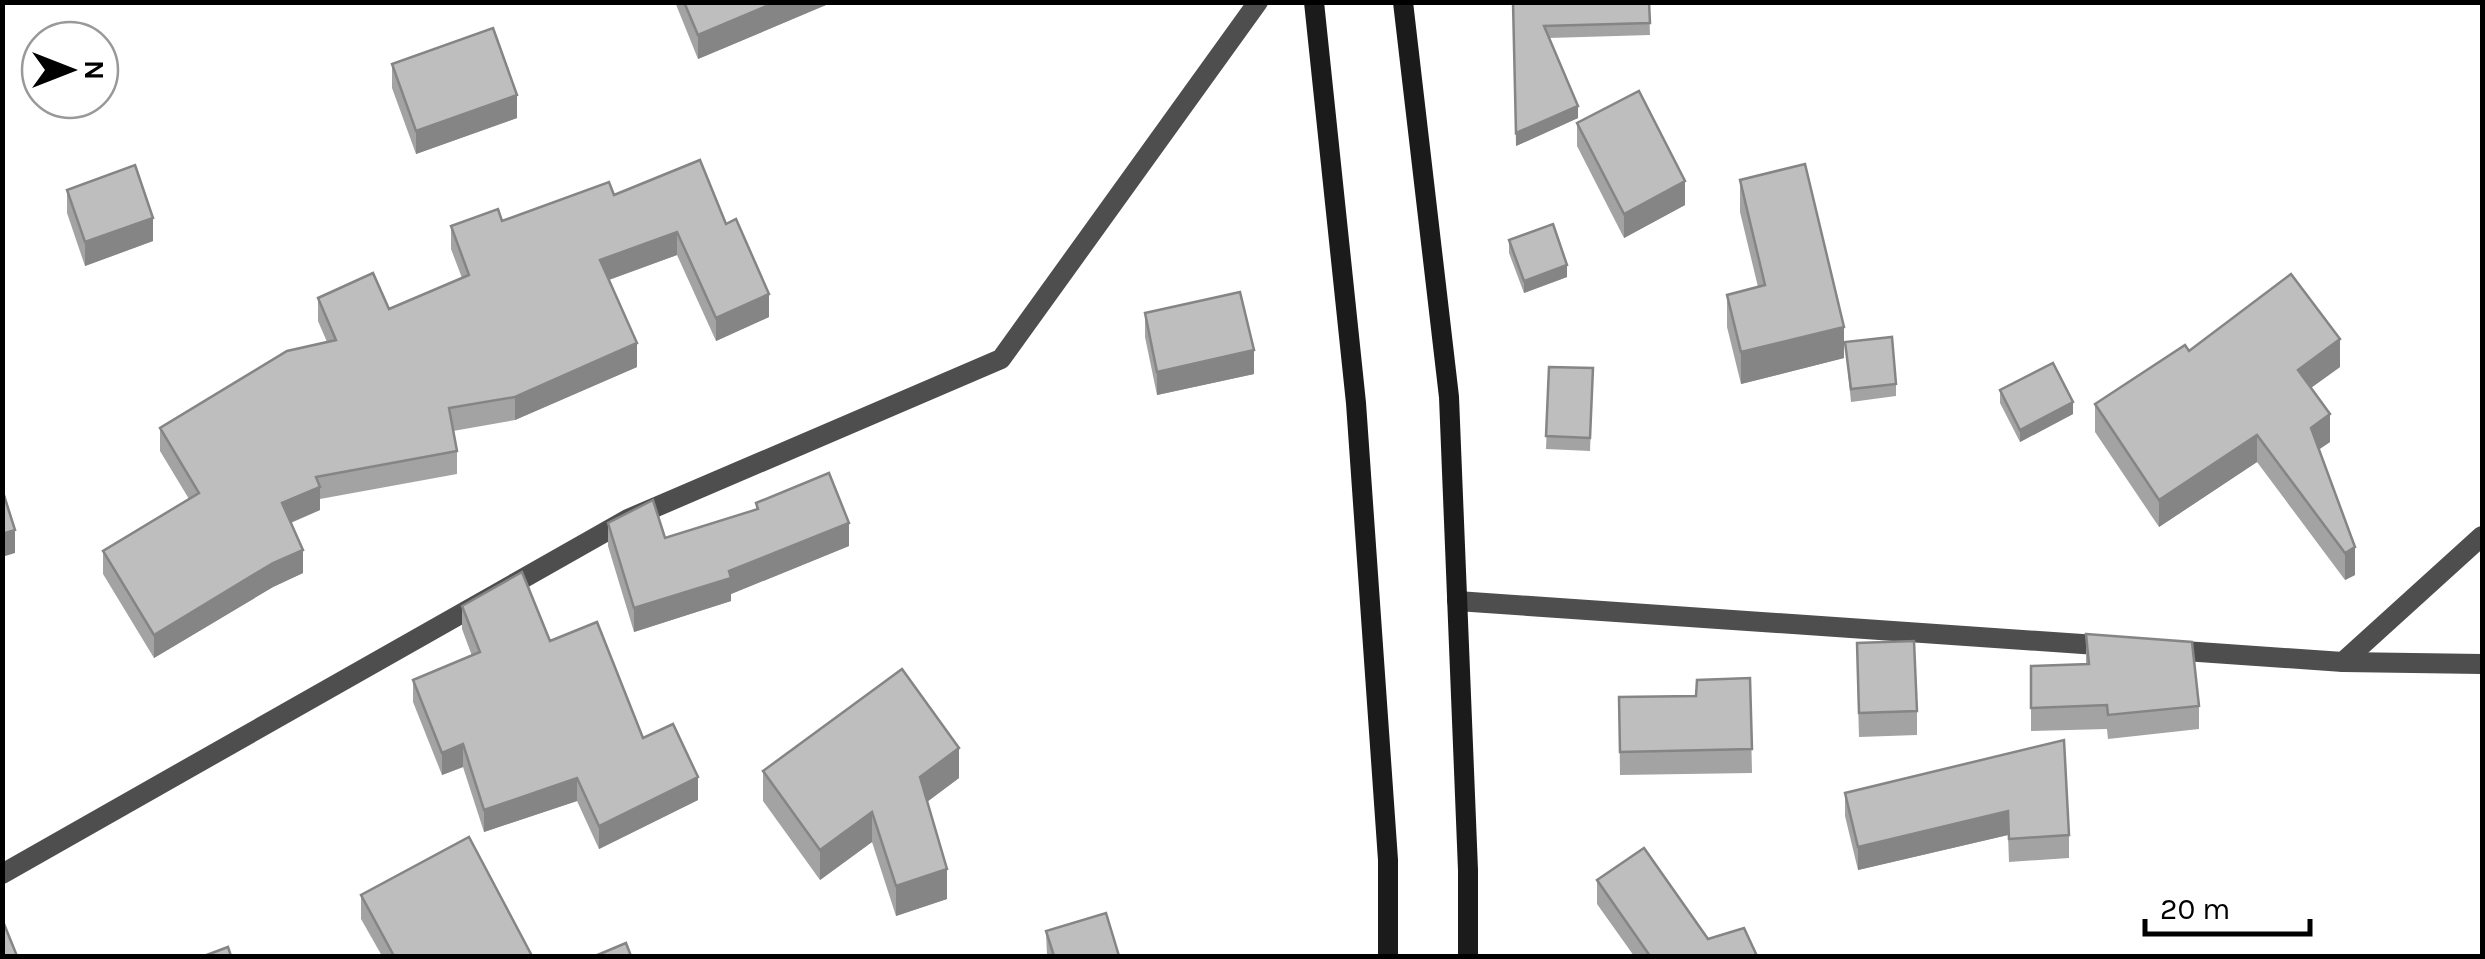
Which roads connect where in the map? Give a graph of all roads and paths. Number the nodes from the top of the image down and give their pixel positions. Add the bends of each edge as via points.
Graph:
1 (1258, 2) edge
2 (1314, 2) edge
3 (1403, 2) edge
4 (2482, 536) edge
5 (1457, 601) junction
6 (2343, 662) junction
7 (2482, 664) edge
8 (2, 874) edge
9 (1388, 956) edge
10 (1468, 956) edge

1 - 8 street via 1001,359 628,519
2 - 9 main road via 1356,403 1388,860
3 - 5 main road via 1449,397
4 - 6 street
5 - 6 street
5 - 10 main road
6 - 7 street

